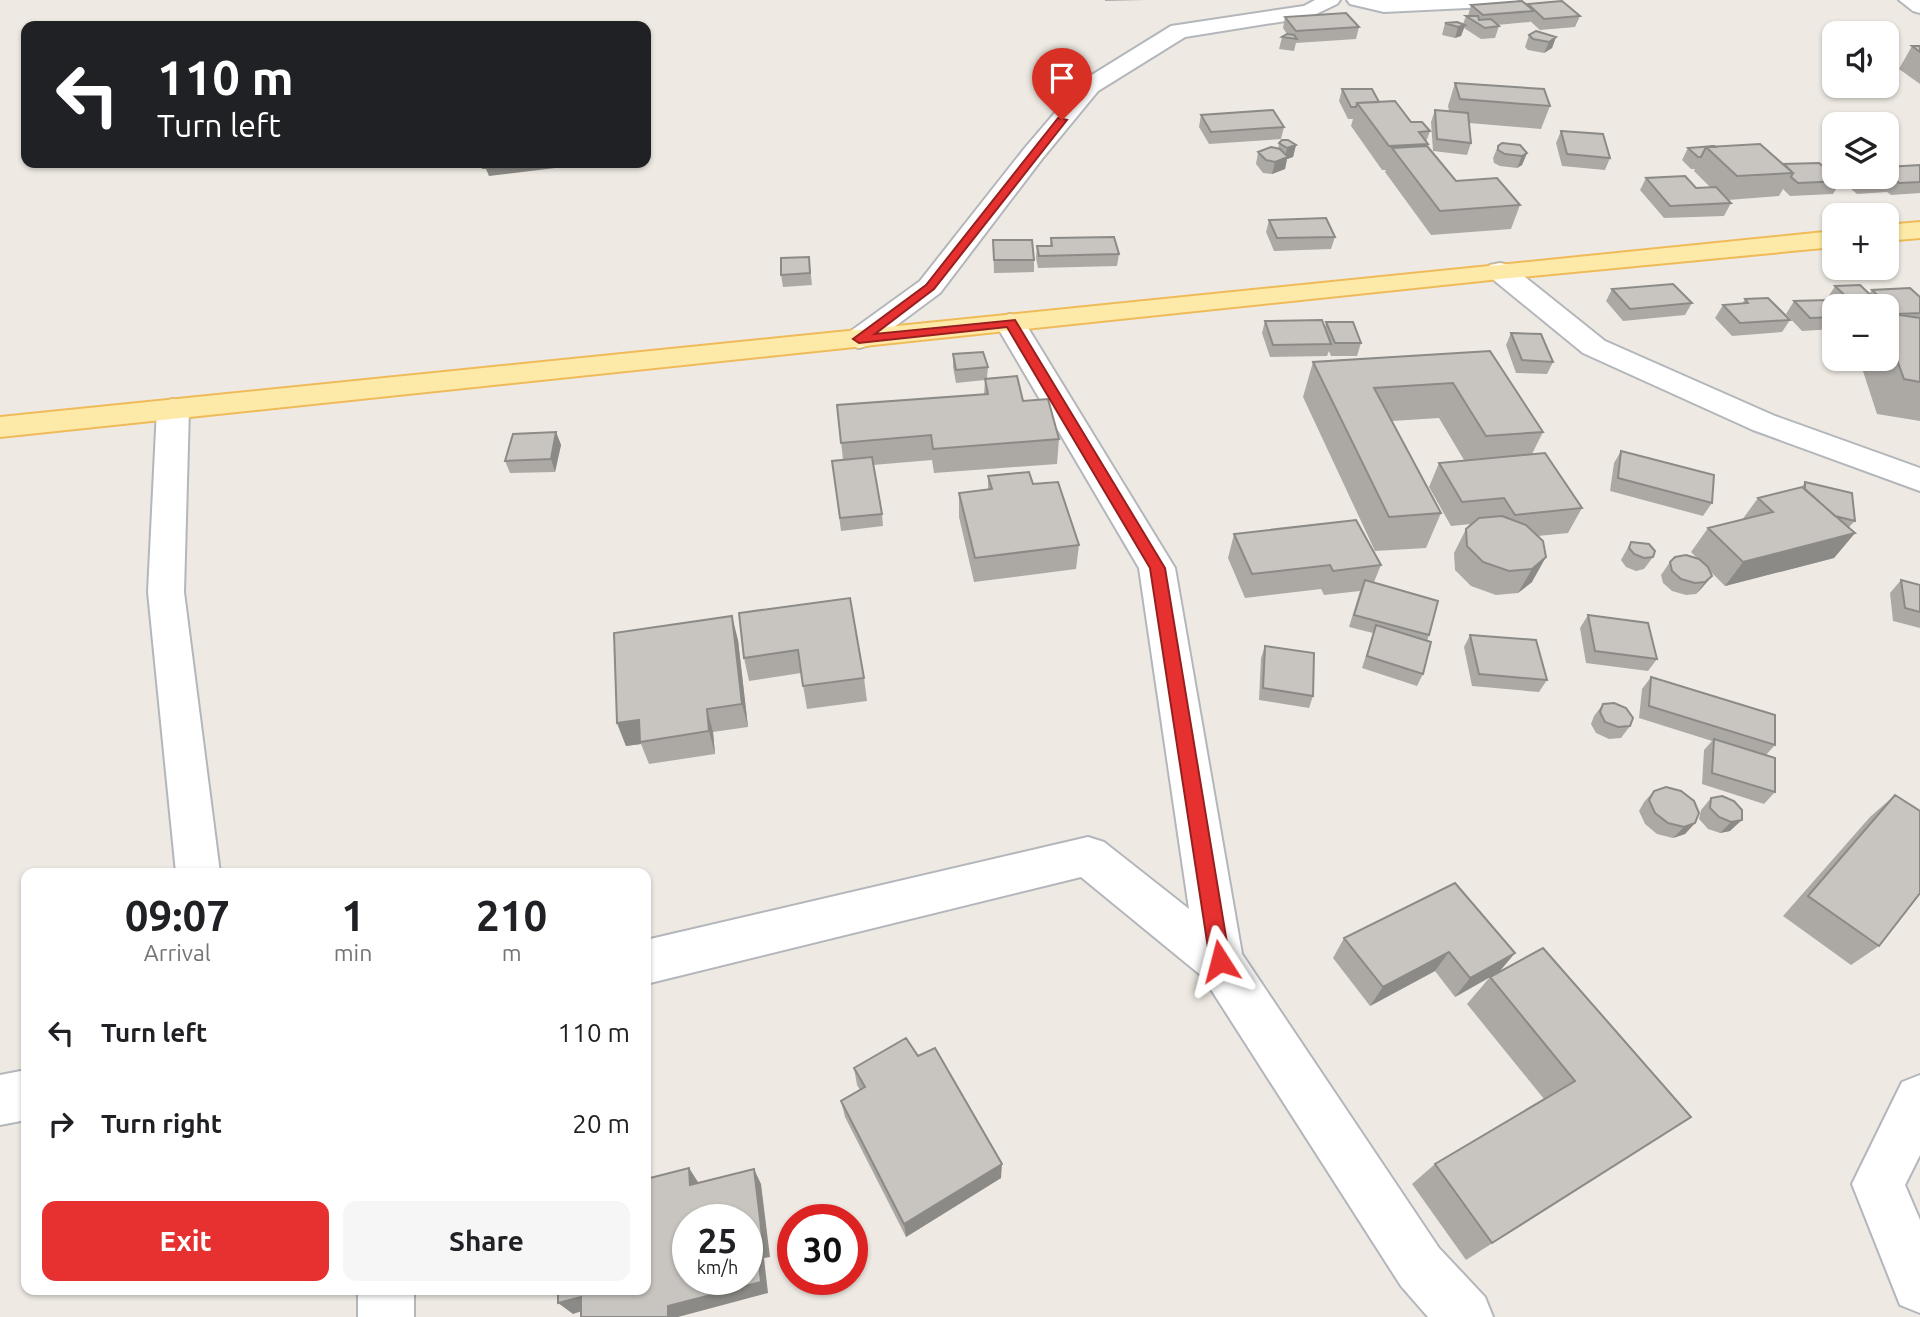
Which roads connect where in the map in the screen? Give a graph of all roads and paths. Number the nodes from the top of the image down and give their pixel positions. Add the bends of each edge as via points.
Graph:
1 (1330, 0) edge
2 (1357, 0) edge
3 (1508, 0) edge
4 (1909, 0) edge
5 (1920, 7) edge
6 (1920, 230) edge
7 (1899, 232) edge
8 (1822, 240) edge
9 (1500, 271) junction
10 (1010, 323) junction
11 (859, 339) junction
12 (173, 409) junction
13 (0, 427) edge
14 (1920, 480) edge
15 (197, 868) edge
16 (651, 961) edge
17 (1220, 961) junction
18 (21, 1096) edge
19 (0, 1100) edge
20 (1920, 1100) edge
21 (1920, 1285) edge
22 (386, 1295) edge
23 (386, 1317) edge
24 (1465, 1317) edge

1 - 11 street via 1310,11 1179,31 1090,86 930,287
2 - 3 street via 1384,6
4 - 5 street
6 - 7 main road
8 - 9 main road
9 - 10 main road
9 - 14 street via 1594,347 1764,423
10 - 11 main road
10 - 17 street via 1157,568
11 - 12 main road
12 - 13 main road
12 - 15 street via 166,592
16 - 17 street via 1088,856
17 - 24 street via 1420,1267
18 - 19 street
20 - 21 street via 1878,1184
22 - 23 street

